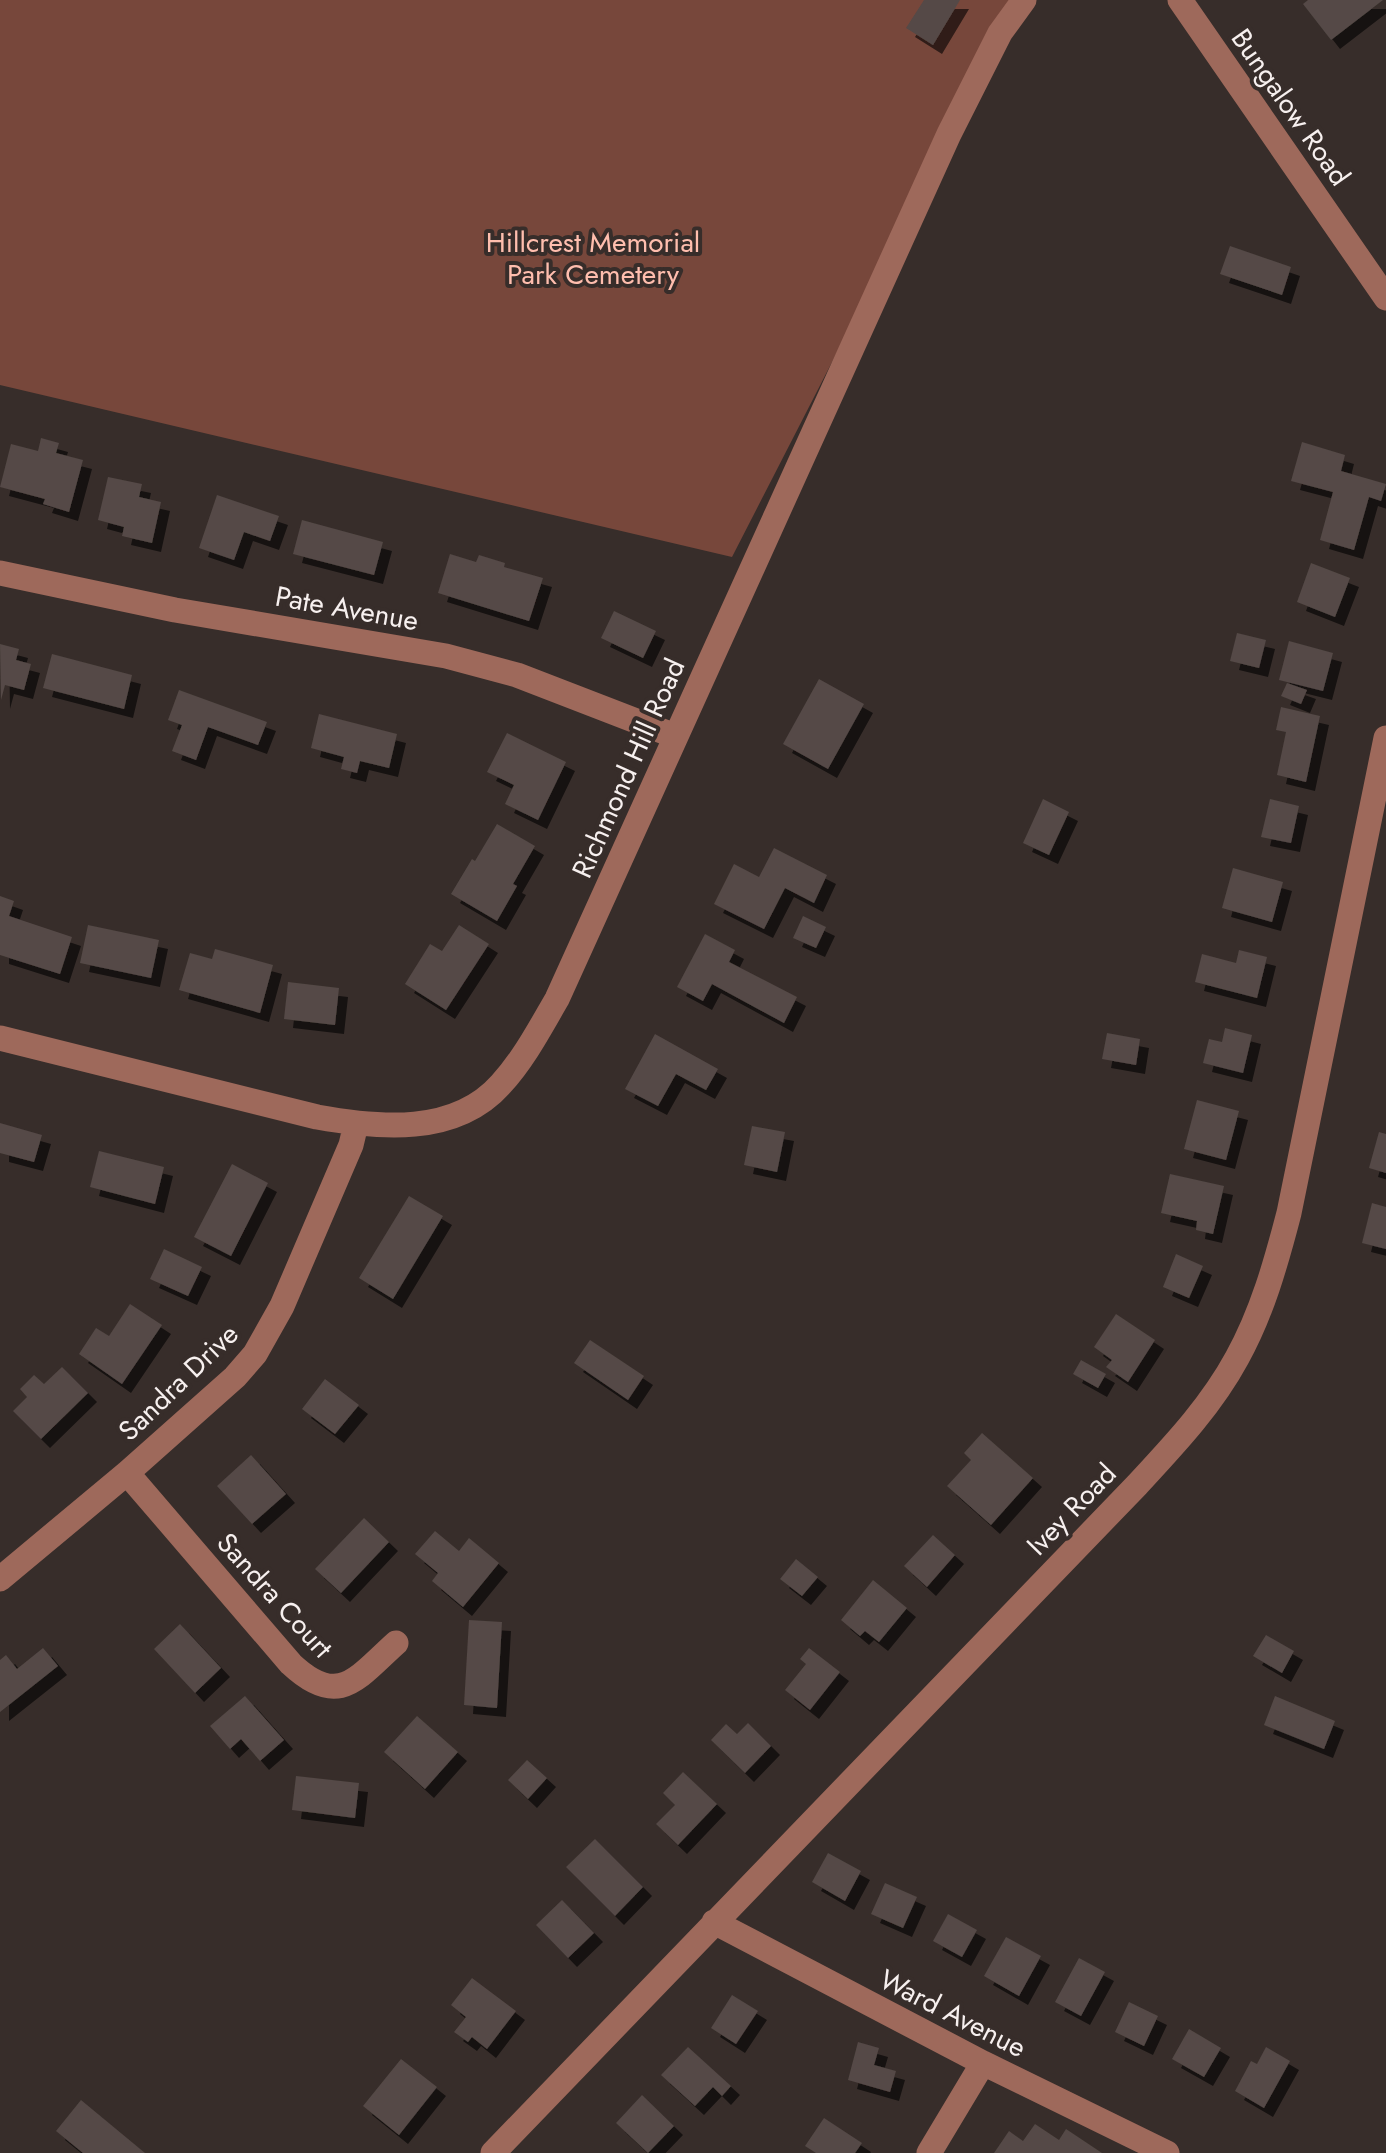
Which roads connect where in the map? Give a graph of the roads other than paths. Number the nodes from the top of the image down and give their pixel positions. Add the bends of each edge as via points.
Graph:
1 (1024, 0) edge
2 (1180, 0) edge
3 (1386, 298) edge
4 (0, 573) edge
5 (675, 736) junction
6 (1386, 738) edge
7 (0, 1038) edge
8 (356, 1124) junction
9 (127, 1473) junction
10 (0, 1579) edge
11 (396, 1642) dead end
12 (714, 1922) junction
13 (983, 2063) junction
14 (493, 2153) edge
15 (929, 2153) edge
16 (1166, 2153) edge

1 - 5 street, Richmond Hill Road via 978,73
2 - 3 street, Bungalow Road
4 - 5 street, Pate Avenue via 446,656 517,674
5 - 8 street, Richmond Hill Road via 557,999 499,1087 449,1118
6 - 12 street, Ivey Road via 1289,1213 1274,1271 1238,1356 1203,1410 1148,1473
7 - 8 street, Richmond Hill Road
8 - 9 street, Sandra Drive via 282,1306 255,1354
9 - 10 street, Sandra Drive
9 - 11 street, Sandra Court via 315,1684 340,1687 358,1678
12 - 13 street, Ward Avenue
12 - 14 street, Ivey Road
13 - 15 street
13 - 16 street, Ward Avenue

